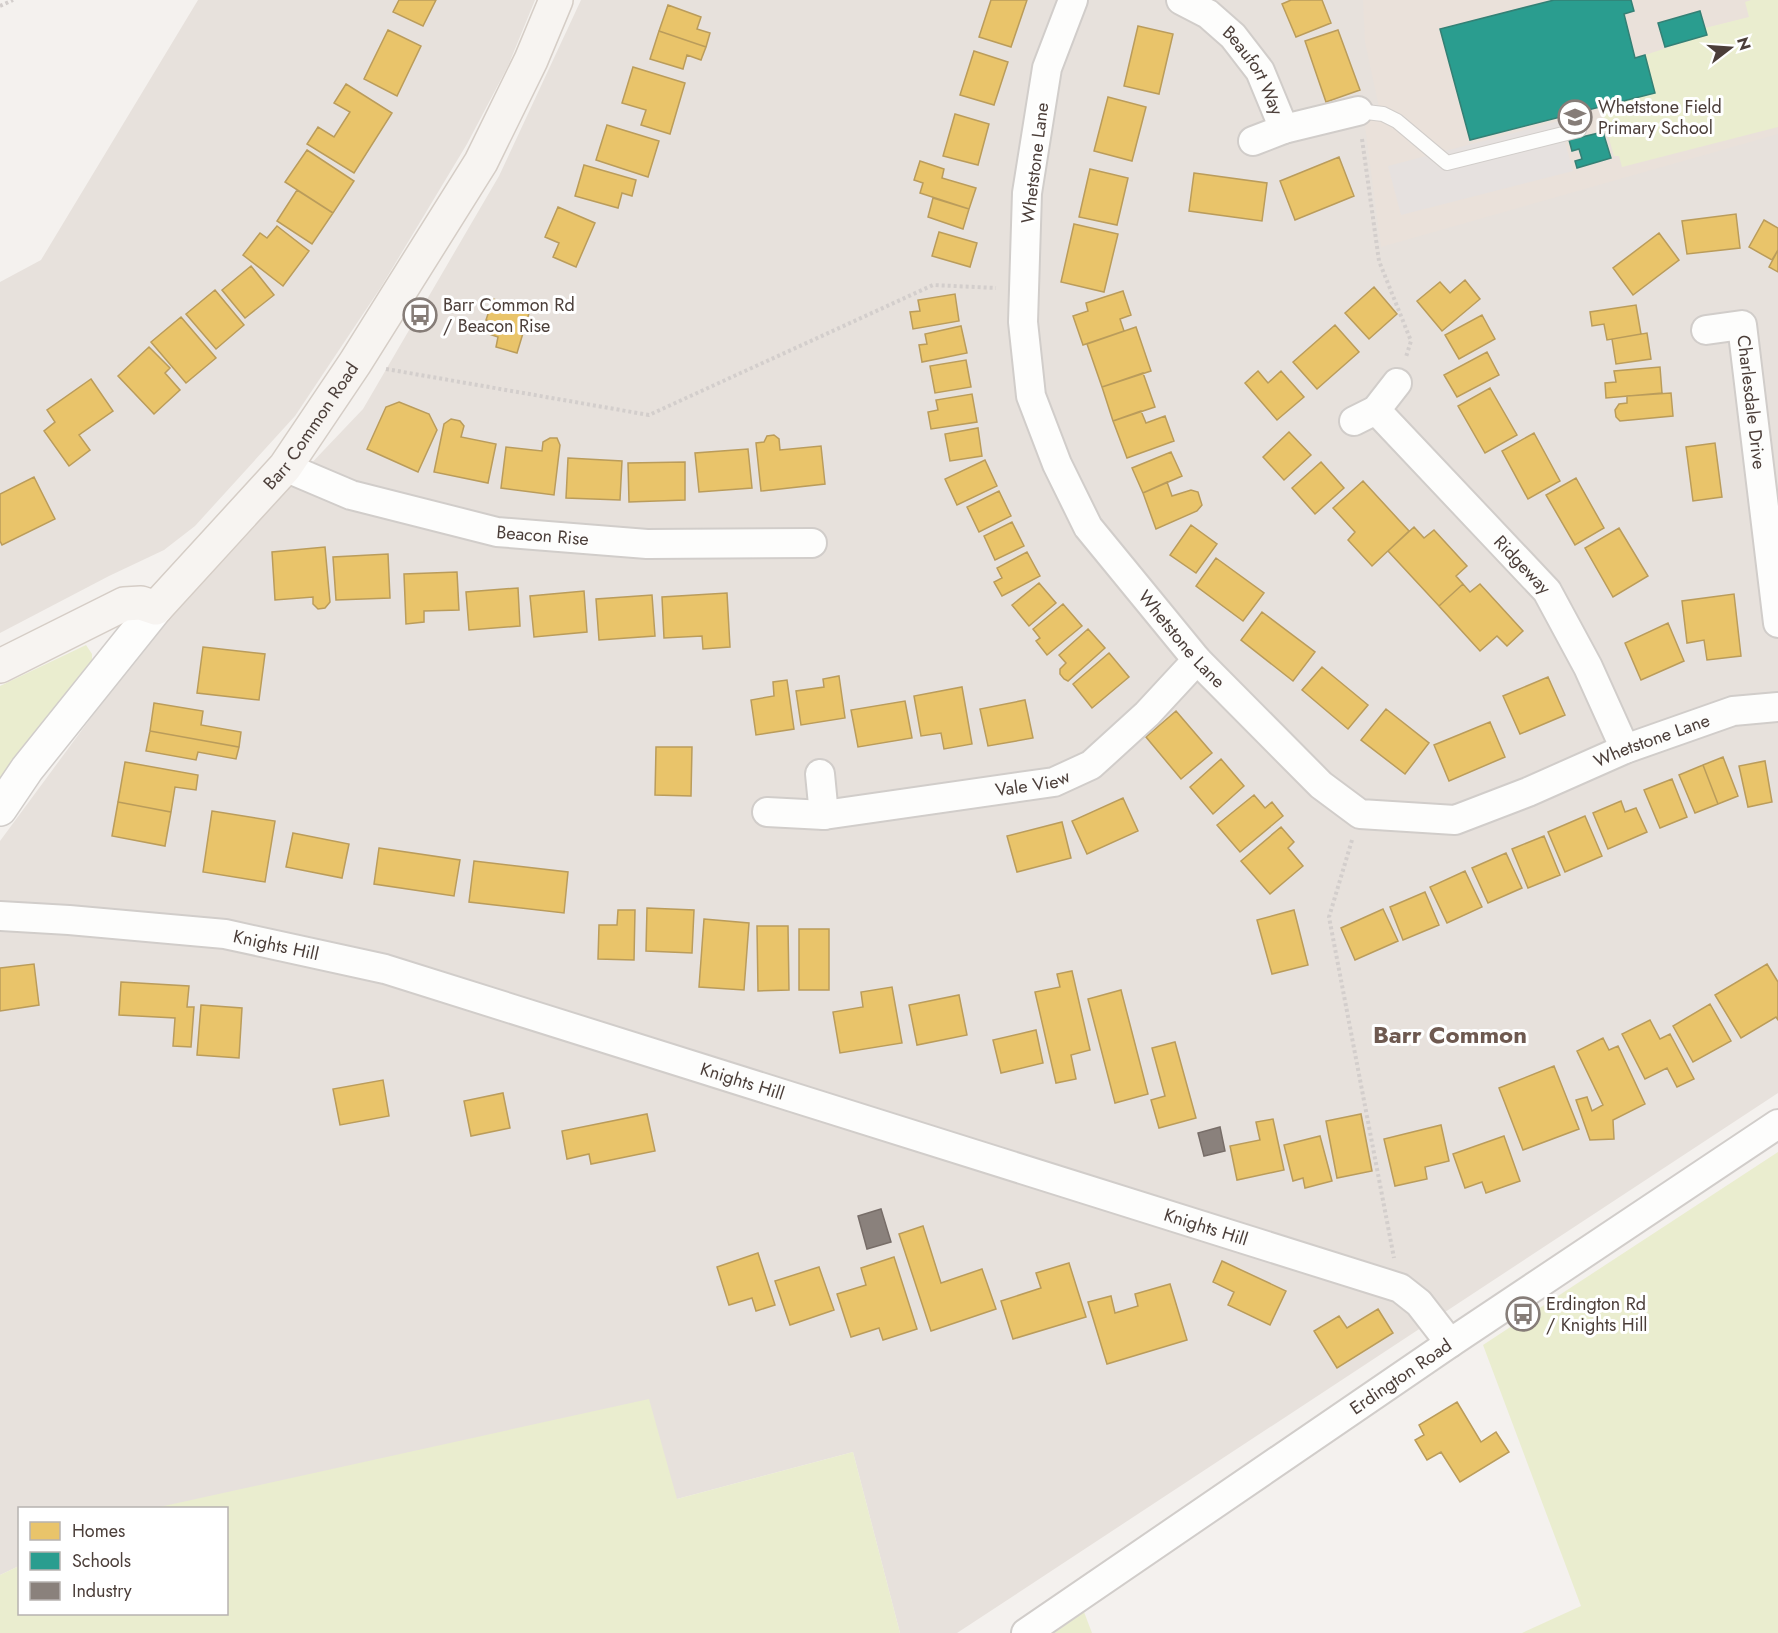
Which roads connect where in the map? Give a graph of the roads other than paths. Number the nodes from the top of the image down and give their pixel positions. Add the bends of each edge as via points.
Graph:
1 (556, 0) edge
2 (1073, 0) edge
3 (1180, 0) edge
4 (1358, 111) joint
5 (1284, 129) junction
6 (1579, 130) dead end
7 (1254, 141) dead end
8 (1706, 330) dead end
9 (1397, 383) road end
10 (285, 467) junction
11 (812, 543) dead end
12 (156, 609) junction
13 (1778, 623) edge
14 (1197, 660) junction
15 (0, 666) edge
16 (1778, 707) edge
17 (1625, 749) junction
18 (820, 774) dead end
19 (0, 809) edge
20 (766, 813) dead end
21 (824, 815) junction
22 (0, 916) edge
23 (1778, 1124) edge
24 (1450, 1343) junction
25 (1026, 1633) edge

1 - 10 main road, Barr Common Road via 481,162 356,363
2 - 14 street, Whetstone Lane via 1047,68 1027,193 1023,322 1031,396 1056,464 1088,527
3 - 5 street, Beaufort Way via 1208,14 1233,36 1260,71
4 - 5 street, Beaufort Way
4 - 6 lane via 1383,114 1397,121 1446,163
5 - 7 street, Beaufort Way
8 - 13 street, Charlesdale Drive via 1742,325
9 - 17 street, Ridgeway via 1365,415 1547,591 1588,667
10 - 11 street, Beacon Rise via 351,495 497,532 647,544
10 - 12 main road, Barr Common Road
12 - 15 main road via 141,603 124,604
12 - 19 street, Barr Common Road via 27,769
14 - 17 street, Whetstone Lane via 1321,785 1360,814 1455,820
14 - 21 street, Vale View via 1147,714 1091,765 1054,782
16 - 17 street, Whetstone Lane via 1733,711
18 - 21 street
20 - 21 street, Vale View
22 - 24 street, Knights Hill via 225,934 385,969 1400,1288 1419,1303
23 - 24 street, Erdington Road
24 - 25 street, Erdington Road

